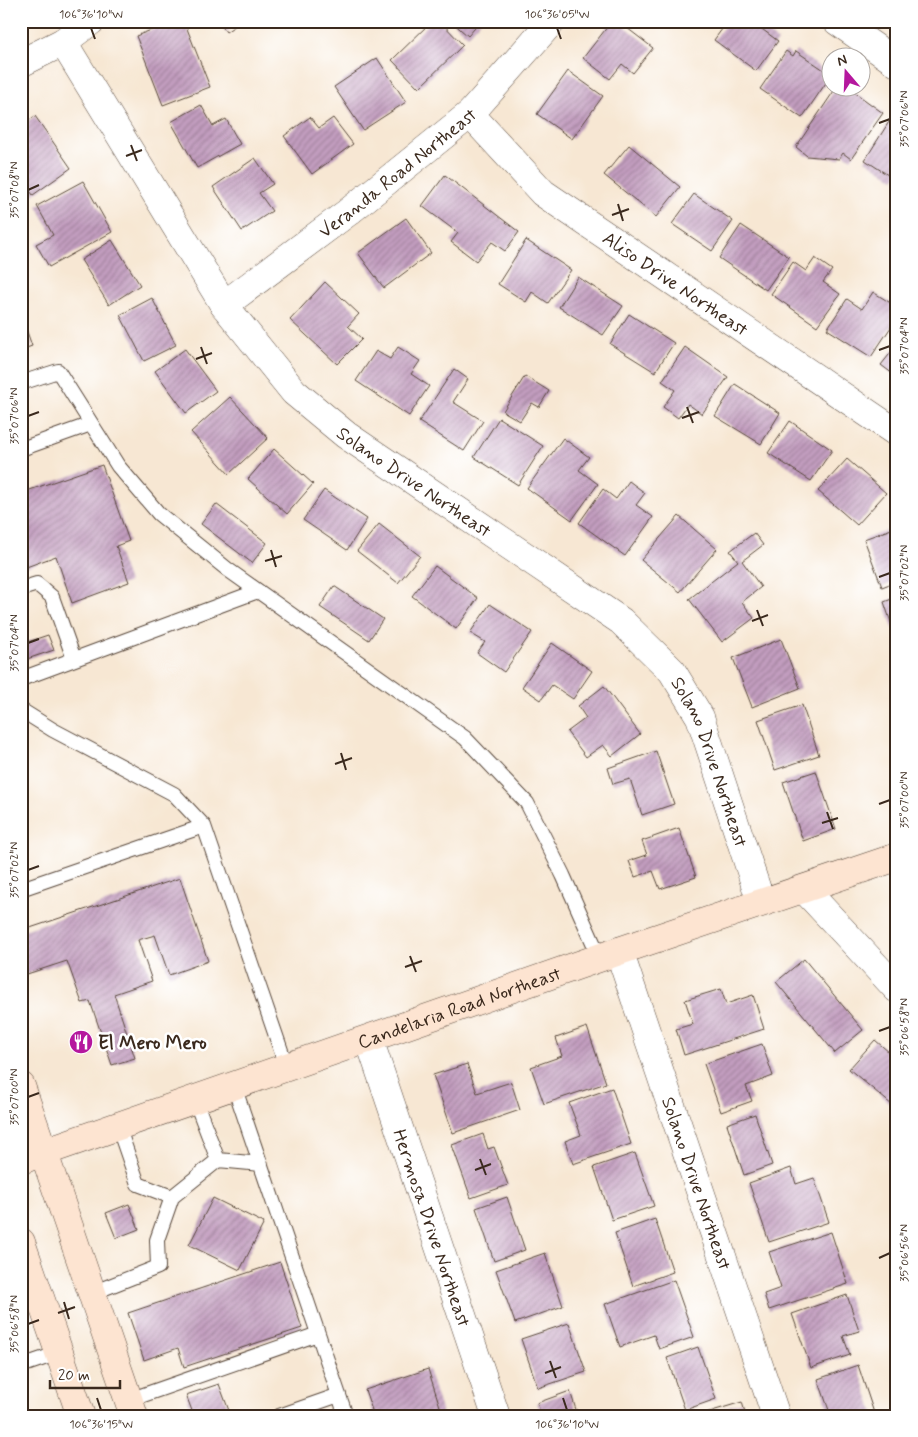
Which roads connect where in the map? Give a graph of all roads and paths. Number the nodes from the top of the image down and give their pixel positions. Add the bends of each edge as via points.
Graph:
1 (91, 21) edge
2 (552, 21) edge
3 (837, 21) edge
4 (63, 42) junction
5 (897, 62) edge
6 (21, 63) edge
7 (470, 114) junction
8 (224, 305) junction
9 (21, 383) edge
10 (91, 424) junction
11 (897, 433) edge
12 (21, 449) edge
13 (21, 589) edge
14 (258, 591) junction
15 (74, 659) junction
16 (21, 679) edge
17 (21, 710) edge
18 (204, 826) junction
19 (897, 858) edge
20 (22, 887) edge
21 (804, 888) junction
22 (761, 902) junction
23 (610, 955) junction
24 (897, 988) edge
25 (369, 1039) junction
26 (286, 1068) junction
27 (21, 1086) edge
28 (234, 1086) junction
29 (195, 1100) junction
30 (118, 1126) junction
31 (33, 1156) edge
32 (218, 1160) junction
33 (261, 1164) junction
34 (172, 1197) junction
35 (21, 1242) edge
36 (92, 1293) junction
37 (318, 1334) junction
38 (59, 1352) junction
39 (21, 1366) edge
40 (339, 1395) junction
41 (131, 1408) edge
42 (81, 1416) edge
43 (279, 1416) edge
44 (346, 1416) edge
45 (496, 1416) edge
46 (776, 1416) edge

1 - 4 street
2 - 7 street, Veranda Road Northeast
3 - 5 street
4 - 6 street
4 - 8 street, Solano Drive Northeast
7 - 8 street, Veranda Road Northeast via 347,213
7 - 11 street, Aliso Drive Northeast via 543,193
8 - 22 street, Solano Drive Northeast via 294,392 346,435 621,621 672,671 700,717
9 - 10 lane via 58,371
10 - 12 lane
10 - 14 lane via 118,466 159,514
13 - 15 lane via 37,584 52,597
14 - 15 lane
14 - 23 lane via 465,738 527,803 563,875
15 - 16 lane
17 - 18 lane via 174,794
18 - 20 lane
18 - 26 lane
19 - 21 main road, Candelaria Road Northeast
21 - 22 main road, Candelaria Road Northeast
21 - 24 street
22 - 23 main road, Candelaria Road Northeast
23 - 25 main road, Candelaria Road Northeast
23 - 46 street, Solano Drive Northeast
25 - 26 main road, Candelaria Road Northeast
25 - 45 street, Hermosa Drive Northeast
26 - 28 main road, Candelaria Road Northeast
27 - 31 main road
28 - 29 main road, Candelaria Road Northeast
28 - 33 lane
29 - 30 main road, Candelaria Road Northeast
29 - 32 lane
30 - 31 main road, Candelaria Road Northeast
30 - 34 lane via 138,1184
31 - 36 main road
32 - 33 lane
32 - 34 lane
33 - 37 lane
34 - 36 lane via 157,1240 158,1267
35 - 38 main road
36 - 41 main road
37 - 40 lane
37 - 41 lane
38 - 39 lane
38 - 42 main road
40 - 43 lane
40 - 44 lane

